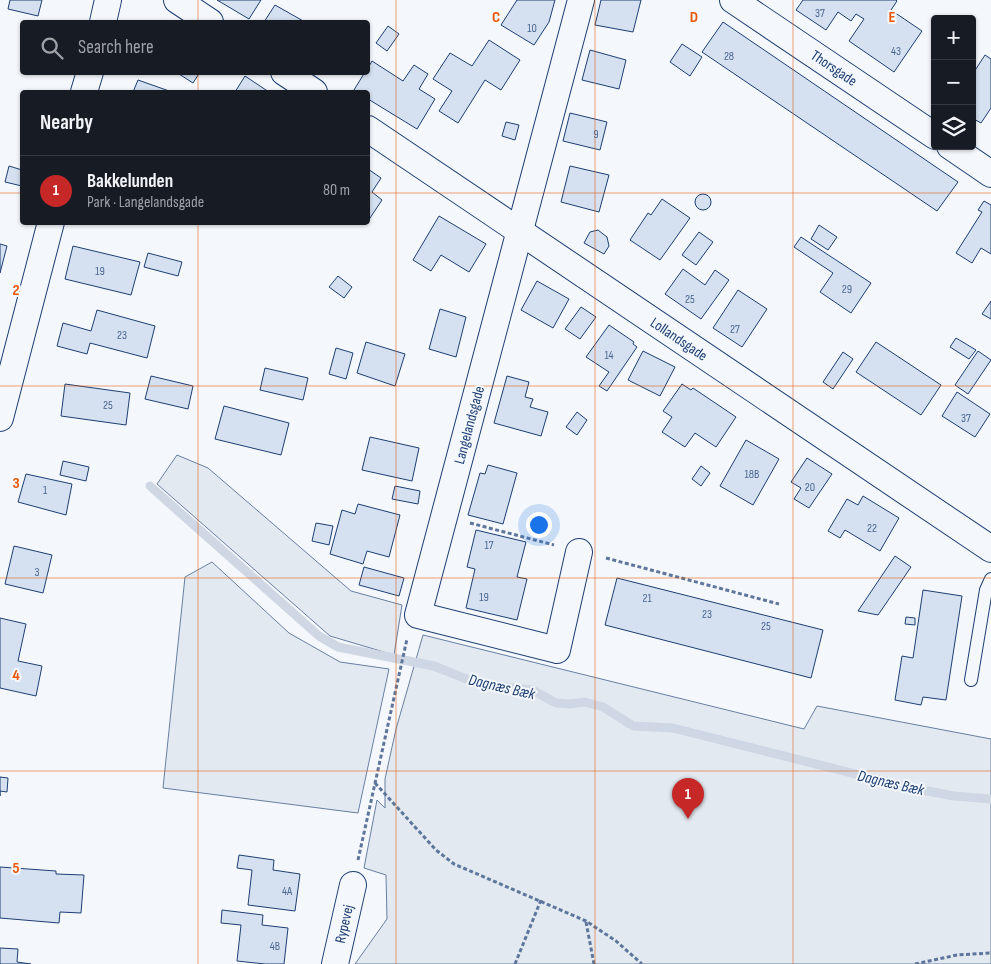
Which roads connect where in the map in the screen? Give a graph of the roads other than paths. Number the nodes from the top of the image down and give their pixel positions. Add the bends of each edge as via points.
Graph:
1 (108, 0) edge
2 (176, 0) edge
3 (581, 0) edge
4 (733, 0) edge
5 (103, 20) edge
6 (207, 20) edge
7 (89, 75) edge
8 (288, 75) edge
9 (85, 90) edge
10 (311, 90) edge
11 (370, 129) edge
12 (931, 133) edge
13 (956, 150) edge
14 (991, 174) edge
15 (50, 225) edge
16 (521, 232) junction
17 (0, 418) edge
18 (991, 549) edge
19 (579, 552) road end
20 (991, 578) edge
21 (971, 680) dead end
22 (353, 885) road end
23 (335, 964) edge

1 - 5 street
2 - 6 street
3 - 16 street, Langelandsgade
4 - 12 street, Thorsgade
7 - 9 street
8 - 10 street
11 - 16 street, Lollandsgade
13 - 14 street
15 - 17 street
16 - 18 street, Lollandsgade
16 - 19 street, Langelandsgade via 418,615 557,650
20 - 21 lane via 986,590
22 - 23 street, Rypevej

